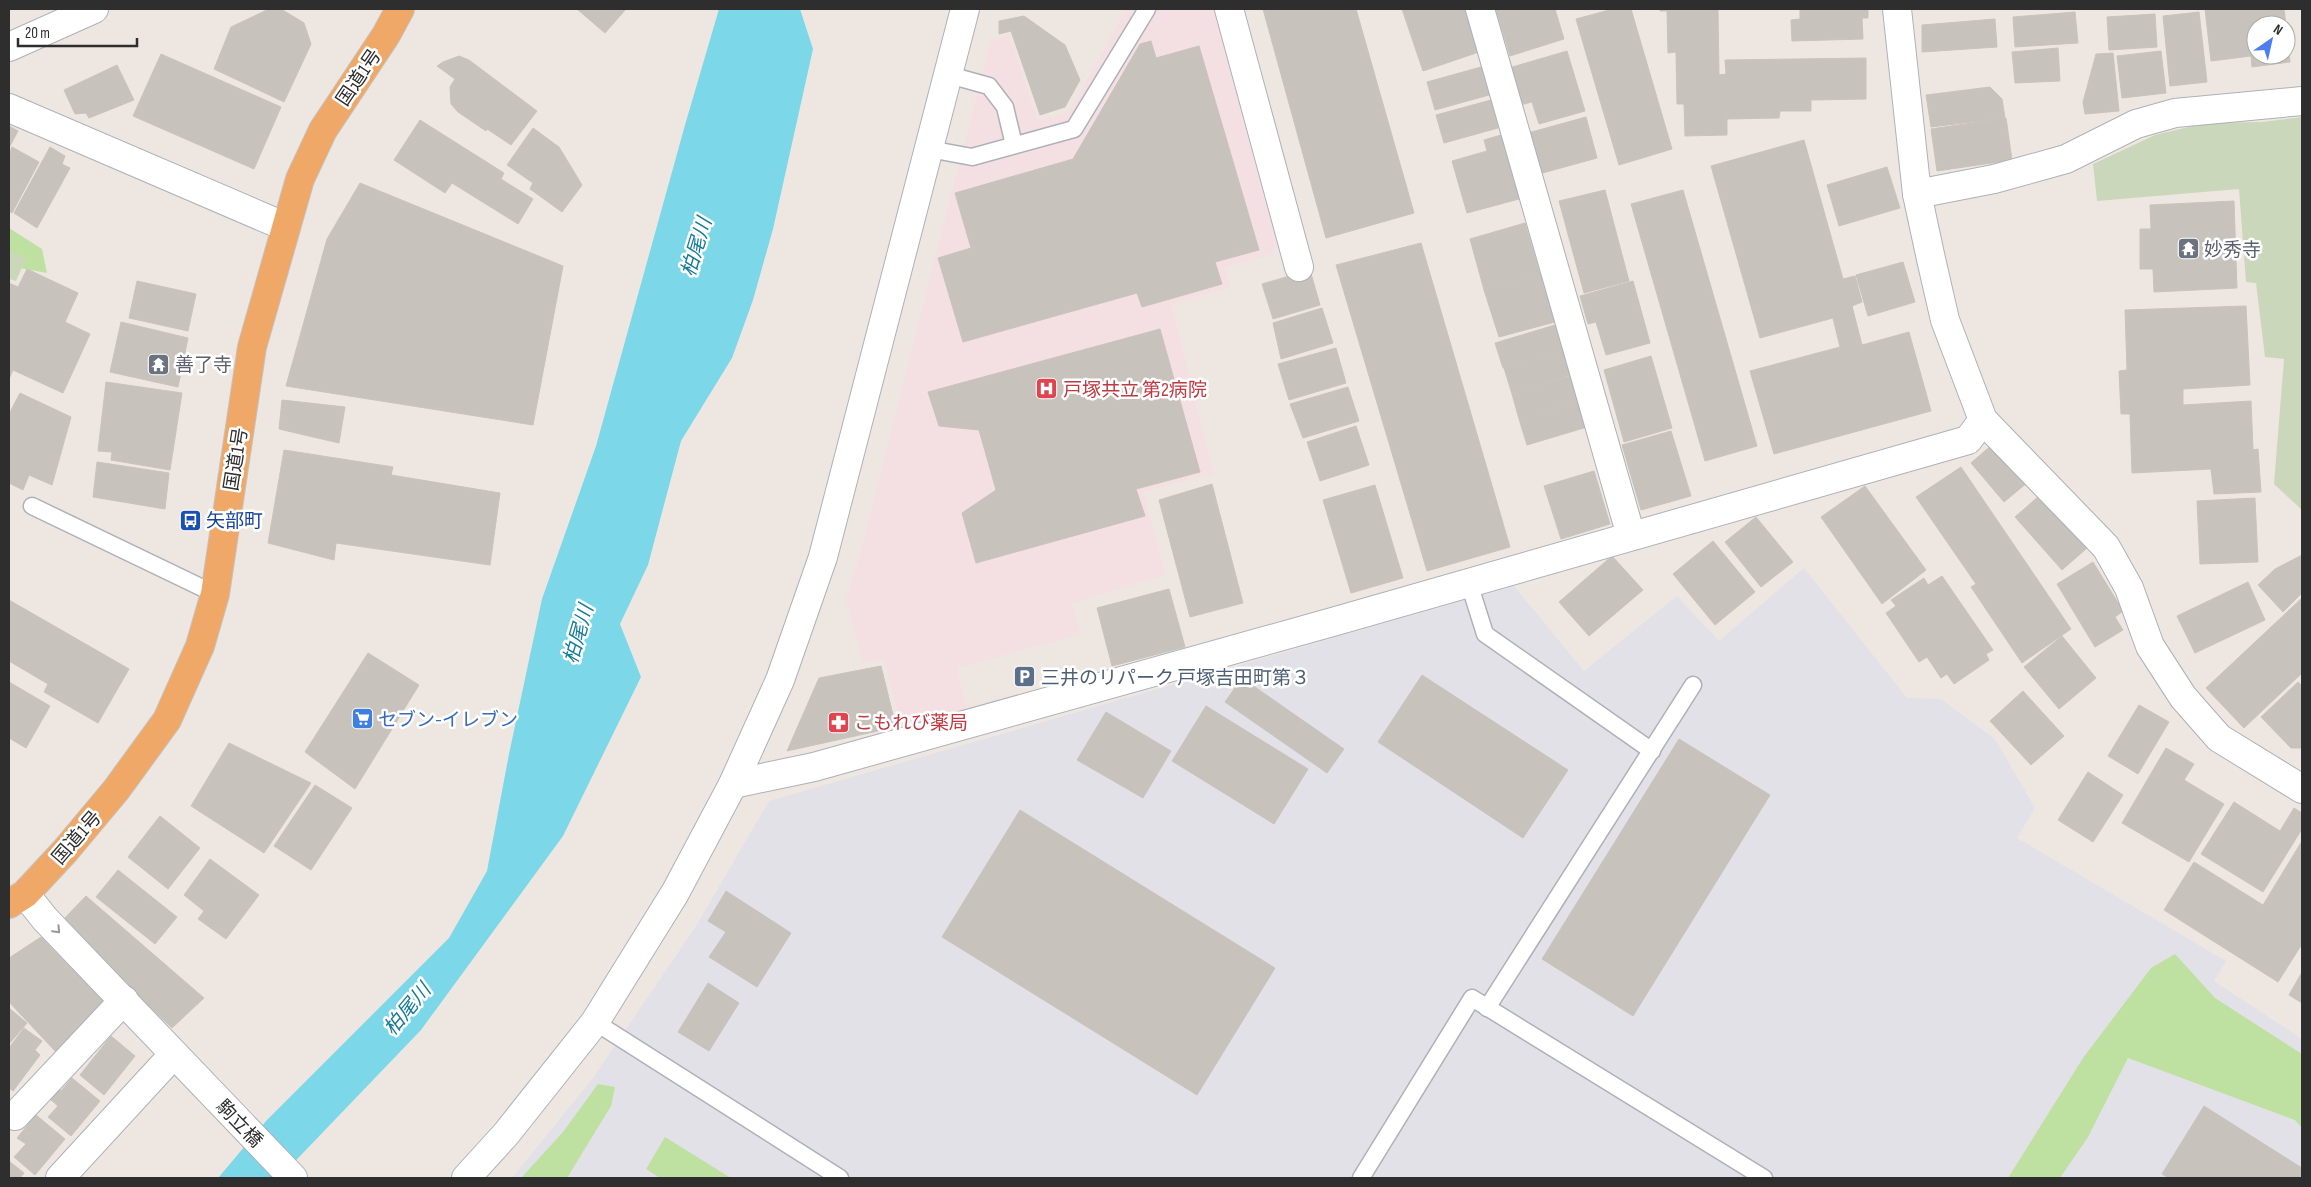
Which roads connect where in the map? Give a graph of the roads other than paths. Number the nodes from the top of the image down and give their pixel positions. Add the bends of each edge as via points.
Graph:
1 (94, 9) edge
2 (400, 9) edge
3 (964, 9) edge
4 (1146, 9) edge
5 (1229, 9) edge
6 (1480, 9) edge
7 (1897, 9) edge
8 (9, 47) edge
9 (949, 76) junction
10 (2302, 101) edge
11 (9, 108) edge
12 (1014, 145) junction
13 (929, 149) junction
14 (1917, 194) junction
15 (286, 227) junction
16 (1299, 267) dead end
17 (1983, 420) junction
18 (32, 506) dead end
19 (1631, 536) junction
20 (1469, 583) junction
21 (215, 594) junction
22 (1693, 685) dead end
23 (1652, 751) junction
24 (733, 784) junction
25 (2302, 790) edge
26 (17, 899) edge
27 (124, 1000) junction
28 (1487, 1008) junction
29 (595, 1022) junction
30 (180, 1061) junction
31 (15, 1116) dead end
32 (60, 1178) edge
33 (293, 1178) edge
34 (466, 1178) edge
35 (840, 1178) edge
36 (1361, 1178) edge
37 (1764, 1178) edge

1 - 8 street
2 - 15 highway, 国道1号 via 323,130 300,178
3 - 9 street
4 - 12 lane via 1074,129
5 - 16 street
6 - 19 street
7 - 14 street
9 - 12 lane via 989,86 1005,107
9 - 13 street
10 - 14 street via 2175,113 2136,124 2066,159 1994,179
11 - 15 street
12 - 13 lane via 972,157
13 - 24 street via 823,557 780,680
14 - 17 street via 1945,320
15 - 21 highway, 国道1号 via 252,347
17 - 19 street via 1968,440
17 - 25 street via 2106,547 2129,588 2150,646 2183,697 2219,738
18 - 21 lane
19 - 20 street
20 - 23 lane via 1485,634
20 - 24 street via 814,767
21 - 26 highway, 国道1号 via 200,646 167,720 116,790 65,851
22 - 23 lane
23 - 28 lane
24 - 29 street via 675,893
26 -> 27 street, 駒立橋 via 45,918
27 - 30 street, 駒立橋
27 - 31 street
28 - 36 lane via 1472,998
28 - 37 lane
29 - 34 street via 506,1134
29 - 35 lane
30 - 32 street
30 - 33 street, 駒立橋

